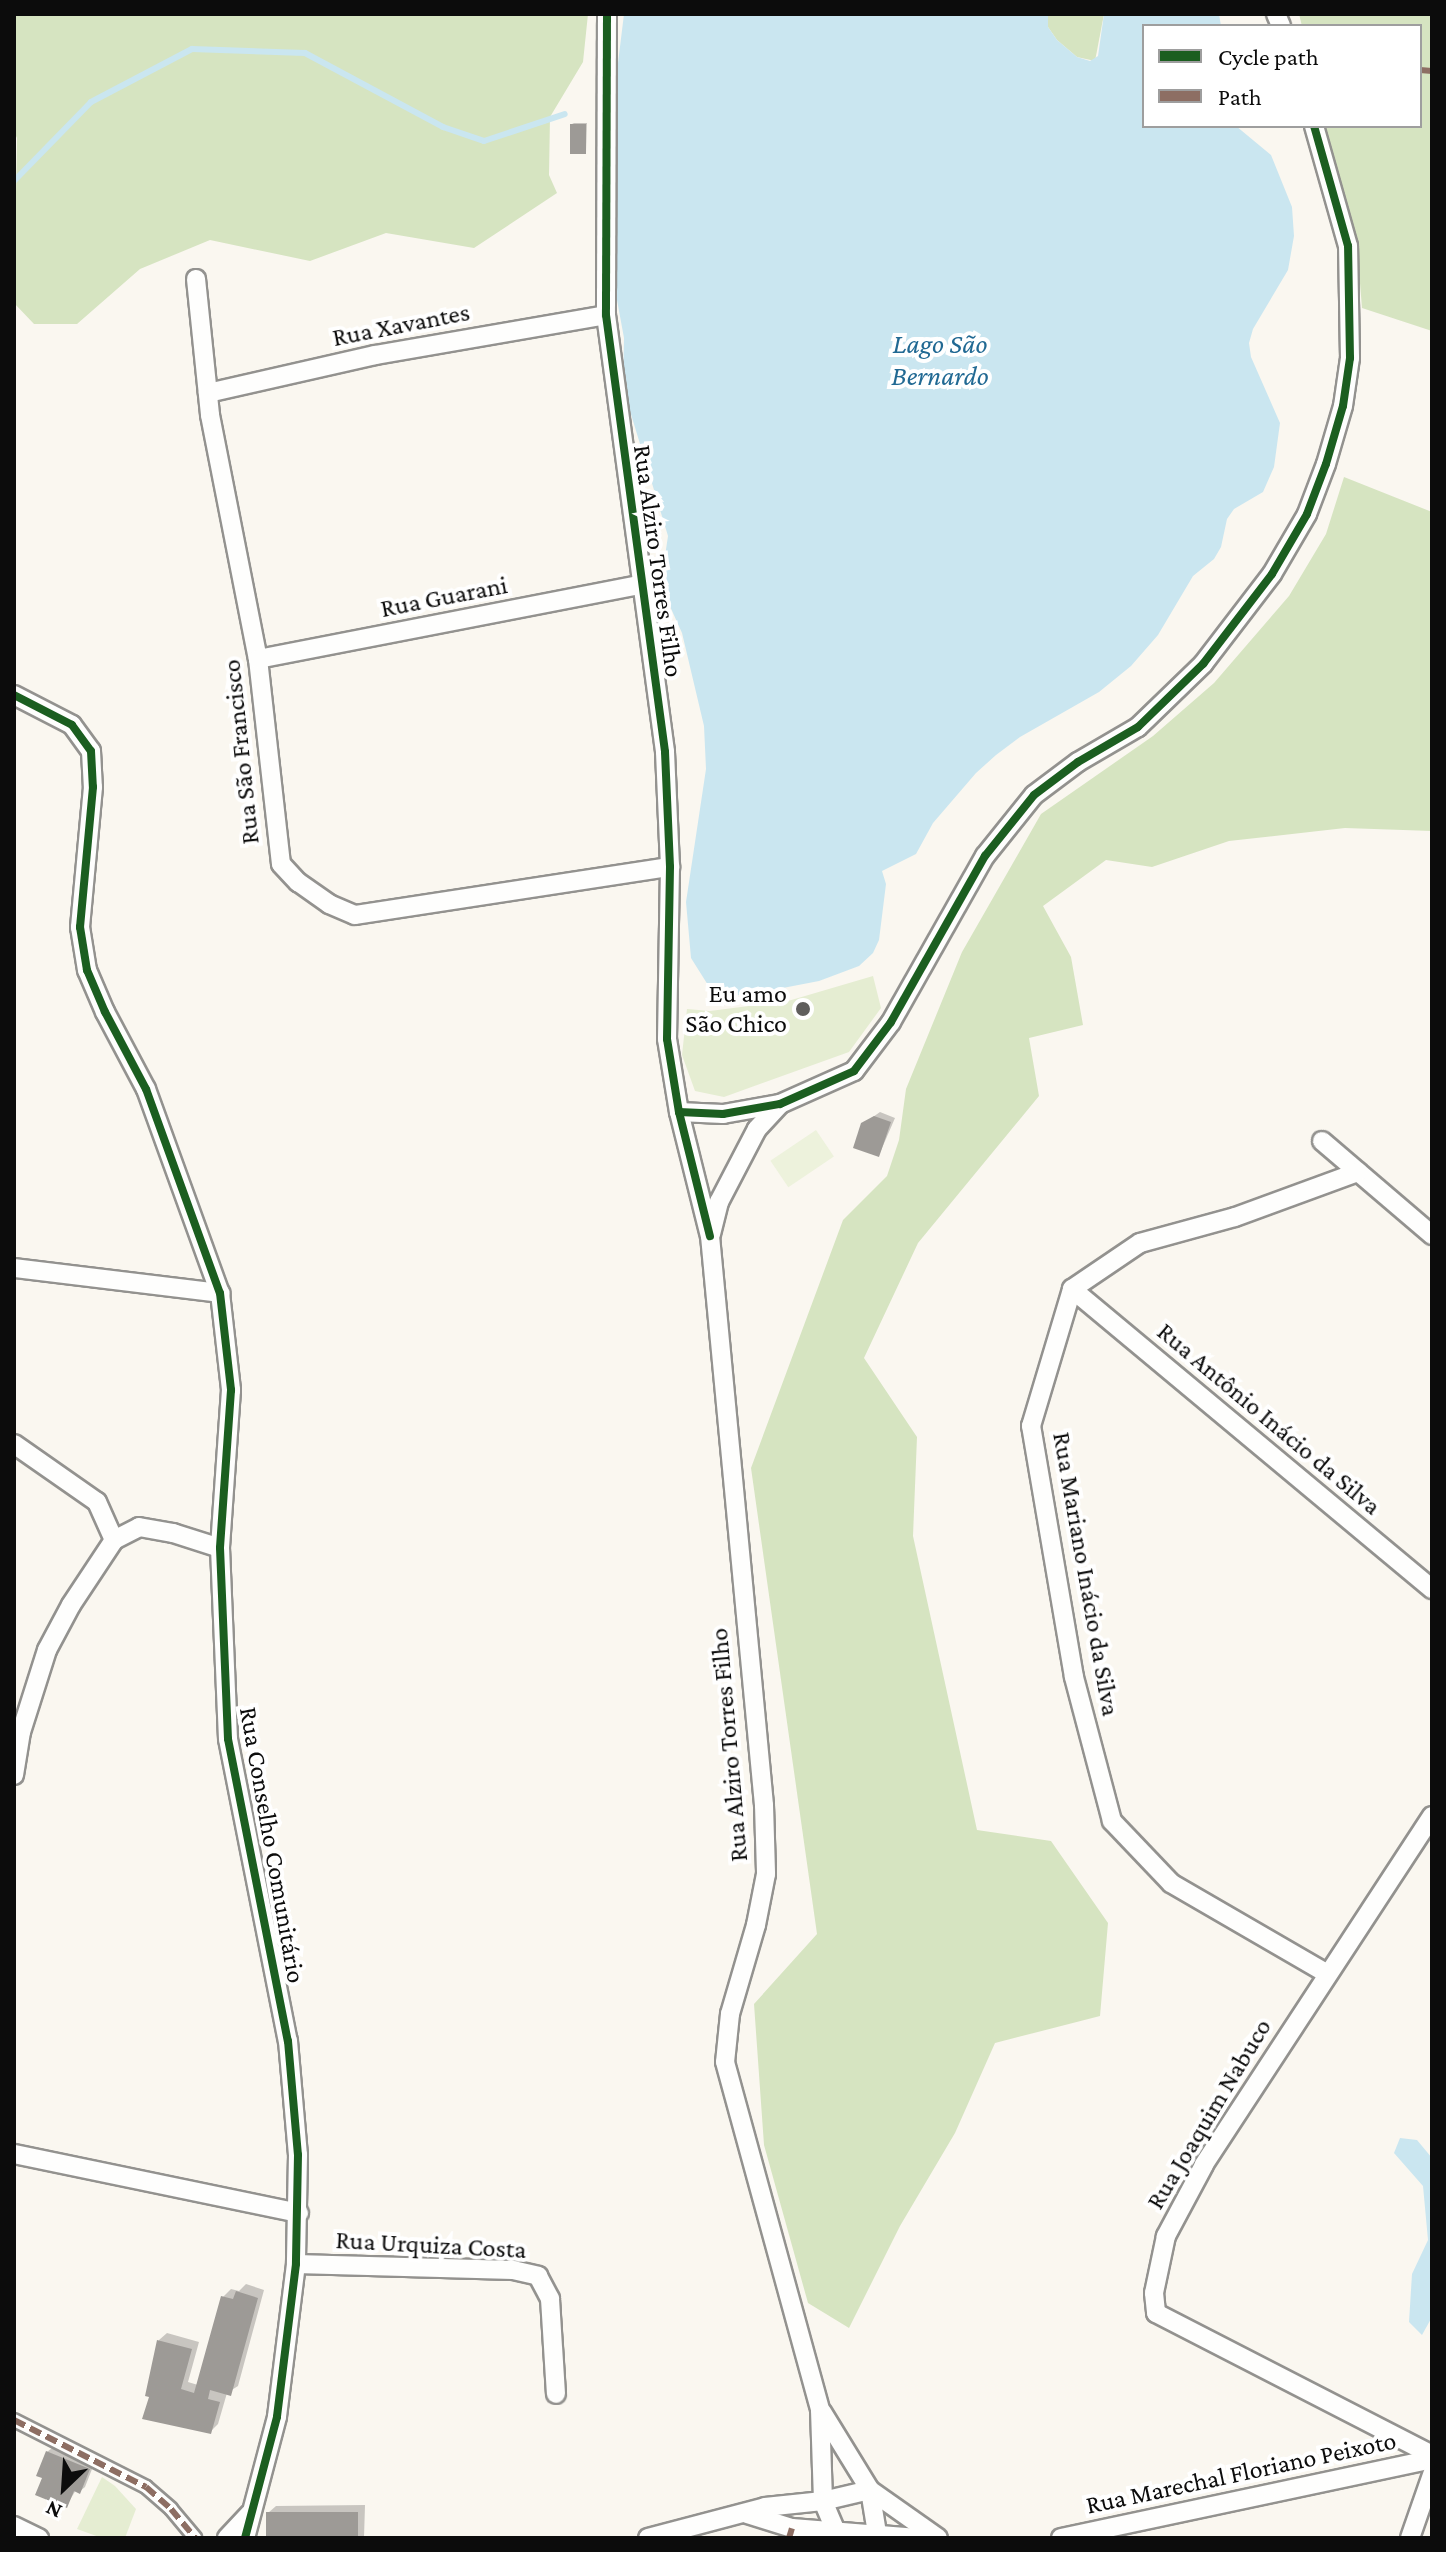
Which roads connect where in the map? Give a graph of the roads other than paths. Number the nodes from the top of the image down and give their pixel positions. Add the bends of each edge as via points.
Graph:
1 (607, 14) edge
2 (1315, 128) edge
3 (196, 279) dead end
4 (606, 315) junction
5 (208, 393) junction
6 (640, 585) junction
7 (258, 659) junction
8 (14, 695) edge
9 (670, 867) junction
10 (780, 1104) junction
11 (679, 1112) junction
12 (1322, 1141) dead end
13 (1358, 1172) junction
14 (1432, 1235) edge
15 (710, 1236) junction
16 (14, 1268) edge
17 (1072, 1289) junction
18 (220, 1293) junction
19 (14, 1444) edge
20 (114, 1540) junction
21 (220, 1548) junction
22 (1432, 1589) edge
23 (18, 1729) edge
24 (14, 1775) edge
25 (1432, 1816) edge
26 (1326, 1973) junction
27 (14, 2154) edge
28 (299, 2213) junction
29 (296, 2264) junction
30 (556, 2394) dead end
31 (820, 2410) junction
32 (14, 2420) edge
33 (1432, 2457) edge
34 (1432, 2475) edge
35 (870, 2490) junction
36 (823, 2501) junction
37 (253, 2509) junction
38 (747, 2514) junction
39 (14, 2526) edge
40 (835, 2529) junction
41 (877, 2533) junction
42 (39, 2538) edge
43 (195, 2538) edge
44 (227, 2538) edge
45 (245, 2538) edge
46 (648, 2538) edge
47 (918, 2538) edge
48 (938, 2538) edge
49 (1061, 2538) edge
50 (1410, 2538) edge

1 - 4 street, Rua Alziro Torres Filho
2 - 10 street via 1348,246 1352,308 1343,406 1307,514 1272,574 1203,664 1138,727 1034,795 985,856 891,1022 854,1071
3 - 5 street, Rua São Francisco
4 - 5 street, Rua Xavantes via 375,355
4 - 6 street, Rua Alziro Torres Filho
5 - 7 street, Rua São Francisco
6 - 7 street, Rua Guarani
6 - 9 street, Rua Alziro Torres Filho via 665,752
7 - 9 street, Rua São Francisco via 281,864 329,904 355,915
8 - 18 street, Rua Conselho Comunitário via 72,725 91,751 93,787 80,927 87,970 146,1089
9 - 11 street, Rua Alziro Torres Filho via 667,1039
10 - 11 street via 723,1114
10 - 15 street via 757,1129 719,1202
11 - 15 street, Rua Alziro Torres Filho
12 - 13 street
13 - 14 street
13 - 17 street via 1235,1217 1140,1243
15 - 31 street, Rua Alziro Torres Filho via 764,1805 766,1874 730,2014 725,2062
16 - 18 street
17 - 22 street, Rua Antônio Inácio da Silva
17 - 26 street, Rua Mariano Inácio da Silva via 1031,1426 1074,1677 1112,1821 1171,1883
18 - 21 street, Rua Conselho Comunitário via 231,1390
19 - 20 street via 97,1502
20 - 21 street via 139,1527
20 - 23 street via 47,1650
21 - 28 street, Rua Conselho Comunitário via 228,1739 288,2041
23 - 24 street
25 - 26 street, Rua Joaquim Nabuco
26 - 33 street, Rua Joaquim Nabuco via 1204,2165 1166,2236 1154,2293 1156,2313
27 - 28 street
28 - 29 street, Rua Conselho Comunitário
29 - 30 street, Rua Urquiza Costa via 513,2270 538,2276 550,2299
29 - 37 street, Rua Conselho Comunitário via 277,2417
31 - 35 street, Rua Alziro Torres Filho
31 - 36 street, Rua Alziro Torres Filho
32 - 43 street via 146,2487
33 - 49 street, Rua Marechal Floriano Peixoto
34 - 50 street
35 - 36 street
35 - 41 street, Rua Alziro Torres Filho
35 - 48 street
36 - 38 street
36 - 40 street, Rua Alziro Torres Filho
37 - 44 street, Rua Conselho Comunitário
37 - 45 street, Rua Conselho Comunitário
38 - 40 street via 792,2528
38 - 46 street
39 - 42 street
40 - 41 street
41 - 47 street

